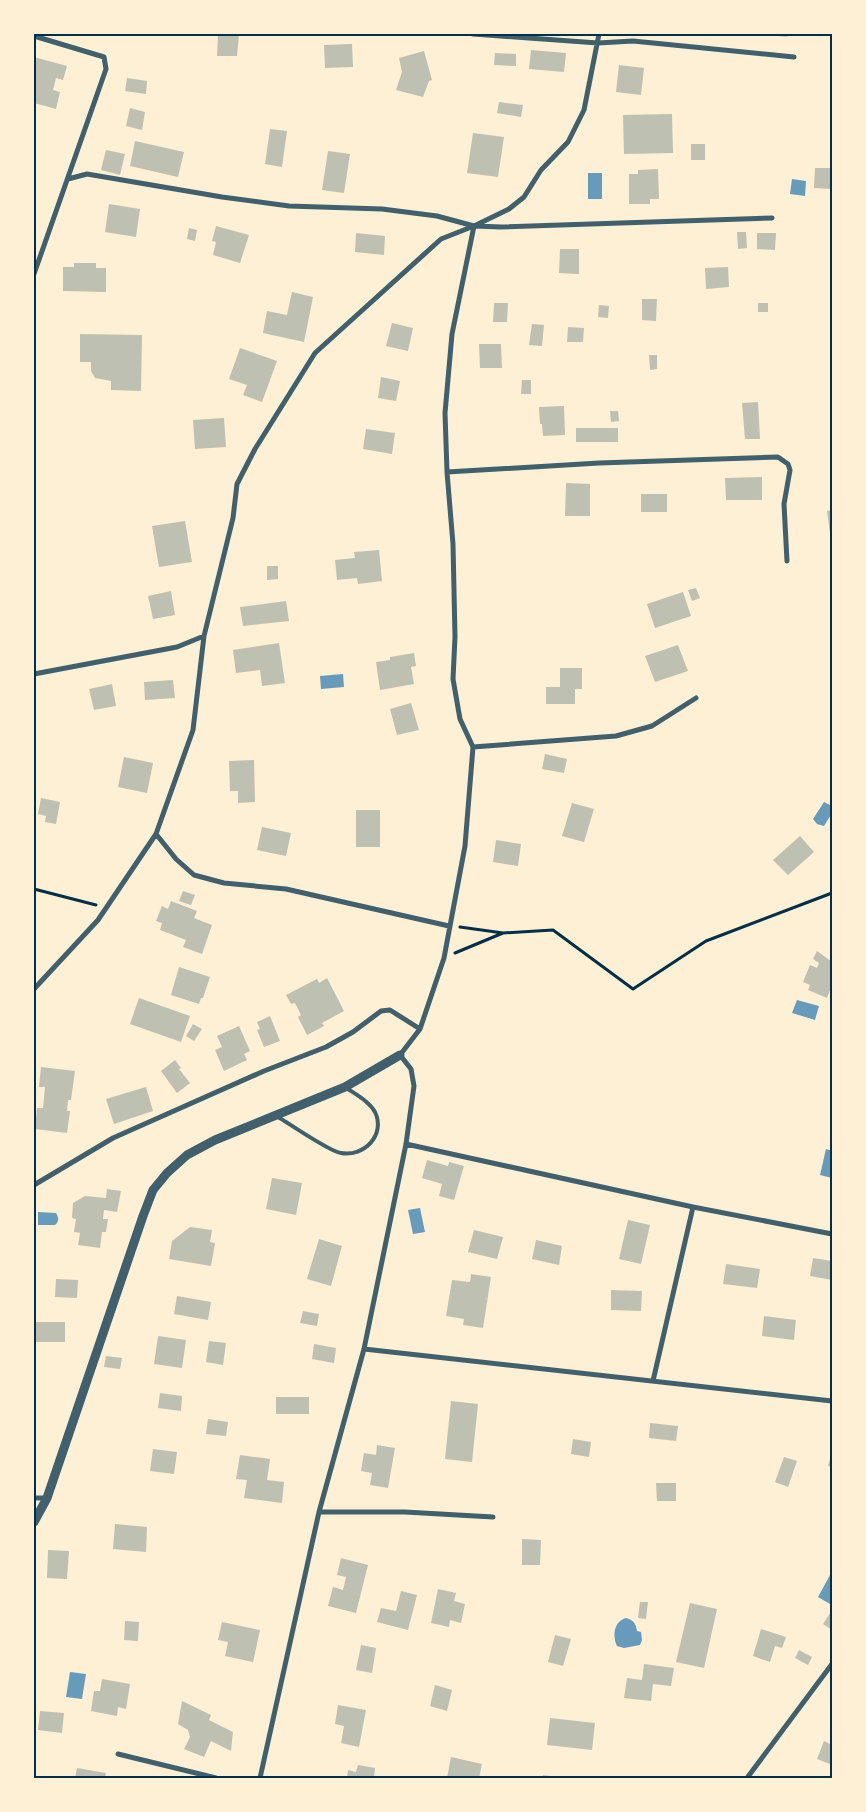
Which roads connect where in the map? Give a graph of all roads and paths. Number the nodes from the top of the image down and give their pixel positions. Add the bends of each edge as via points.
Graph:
1 (473, 34) edge
2 (599, 34) edge
3 (34, 36) edge
4 (598, 43) junction
5 (794, 57) dead end
6 (68, 179) junction
7 (772, 218) dead end
8 (474, 226) junction
9 (34, 274) edge
10 (447, 472) junction
11 (787, 561) dead end
12 (204, 636) junction
13 (34, 674) edge
14 (696, 698) dead end
15 (473, 747) junction
16 (156, 834) junction
17 (34, 889) edge
18 (832, 893) edge
19 (106, 907) junction
20 (449, 926) junction
21 (503, 933) junction
22 (444, 958) junction
23 (35, 987) edge
24 (420, 1029) junction
25 (400, 1055) junction
26 (345, 1087) junction
27 (276, 1116) junction
28 (406, 1144) junction
29 (34, 1185) edge
30 (693, 1207) junction
31 (832, 1234) edge
32 (364, 1349) junction
33 (653, 1381) junction
34 (832, 1401) edge
35 (34, 1498) edge
36 (47, 1498) junction
37 (318, 1512) junction
38 (493, 1517) dead end
39 (34, 1522) edge
40 (832, 1664) edge
41 (118, 1754) dead end
42 (216, 1778) edge
43 (260, 1778) edge
44 (747, 1778) edge

1 - 4 street
2 - 4 street
3 - 6 street via 104,57 106,69
4 - 5 street via 633,41
4 - 8 street via 584,110 568,142 541,170 524,196 509,209
6 - 8 street via 87,174 289,206 382,209 437,216
6 - 9 street
7 - 8 street
8 - 10 street via 452,334 445,413
8 - 12 street via 441,239 315,353 237,484 233,518
10 - 11 street via 778,457 788,464 790,470 784,504
10 - 15 street via 453,544 453,679 460,718
12 - 13 street via 177,647
12 - 16 street via 193,730
14 - 15 street via 652,726 616,736
15 - 20 street via 465,846
16 - 19 street
16 - 20 street via 194,875 224,883 286,890
17 - 19 path
18 - 21 path via 706,941 633,989 553,930
19 - 23 street via 98,920
20 - 21 path
20 - 22 street
21 - 22 path
22 - 24 street
24 - 25 street
24 - 29 street via 390,1010 381,1011 326,1047 113,1138
25 - 26 street
25 - 28 street via 411,1069 414,1086
26 - 27 street
26 - 27 lane via 375,1112 378,1124 366,1150 353,1154 339,1153
27 - 36 street via 215,1140 187,1155 166,1173 154,1190 142,1216
28 - 30 street
28 - 32 street
30 - 31 street
30 - 33 street
32 - 33 street
32 - 37 street
33 - 34 street
35 - 36 street
36 - 39 street
37 - 38 street
37 - 43 street
40 - 44 street
41 - 42 street

